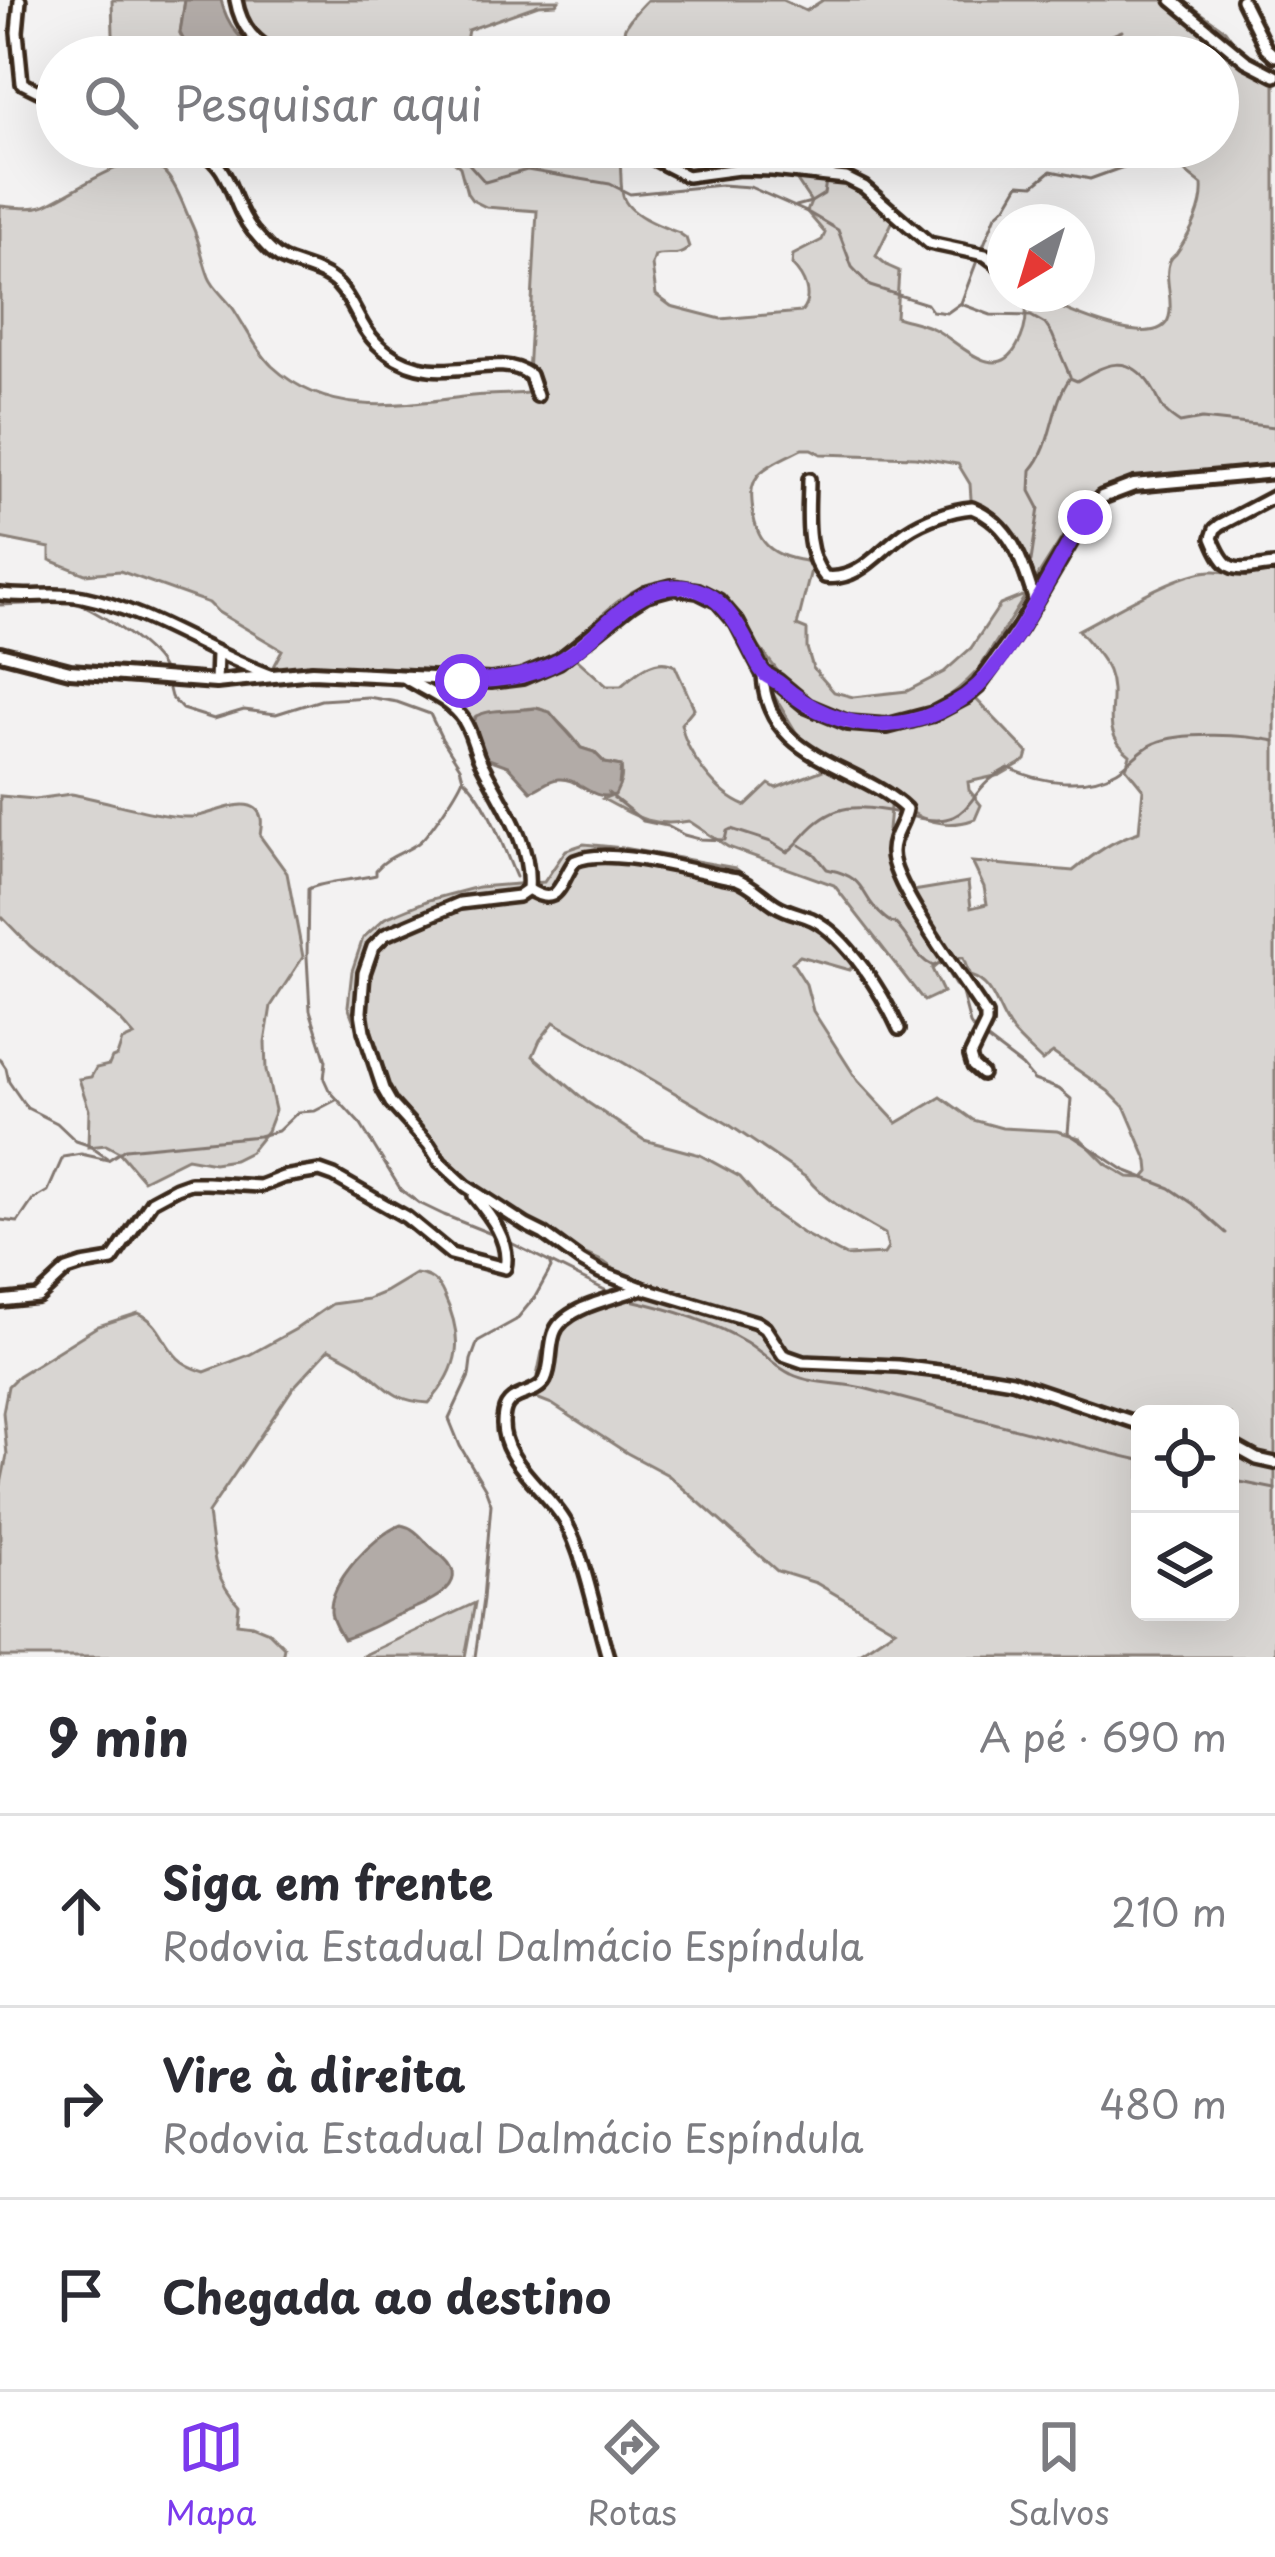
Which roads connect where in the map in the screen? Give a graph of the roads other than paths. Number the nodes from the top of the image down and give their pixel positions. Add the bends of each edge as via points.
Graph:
1 (20, 0) edge
2 (236, 0) edge
3 (1172, 0) edge
4 (1242, 0) edge
5 (250, 36) edge
6 (1215, 36) edge
7 (1239, 56) edge
8 (1275, 56) edge
9 (1275, 76) edge
10 (36, 91) edge
11 (220, 168) edge
12 (668, 168) edge
13 (987, 256) edge
14 (538, 396) dead end
15 (1275, 472) edge
16 (809, 478) dead end
17 (1275, 496) edge
18 (1275, 565) edge
19 (0, 594) edge
20 (1035, 602) junction
21 (0, 653) edge
22 (217, 653) junction
23 (763, 673) junction
24 (272, 676) junction
25 (405, 679) junction
26 (216, 682) junction
27 (528, 889) junction
28 (899, 1029) dead end
29 (982, 1075) dead end
30 (466, 1186) junction
31 (641, 1288) junction
32 (0, 1301) edge
33 (1131, 1421) edge
34 (1239, 1449) edge
35 (1275, 1463) edge
36 (608, 1657) edge

1 - 10 street via 22,83
2 - 5 street
3 - 6 street
4 - 8 street
7 - 9 street
11 - 14 street via 262,242 333,280 387,353 438,371 509,365 530,375
12 - 13 street via 687,176 772,170 846,178 928,243
15 - 20 main road via 1134,485 1102,496
16 - 20 street via 812,550 825,577 858,570 910,529 972,508 1013,544
17 - 18 street via 1220,525 1212,538 1231,568
19 - 22 street via 88,598
20 - 23 main road via 977,686 910,722 848,723 807,706
21 - 26 main road via 70,671
22 - 24 street
22 - 26 street
23 - 25 main road via 718,601 672,587 646,594 542,670 491,681
23 - 29 street via 767,705 795,742 906,809 892,859 986,1015 970,1056
24 - 25 main road
24 - 26 main road
25 - 27 street via 465,722 517,830
27 - 28 street via 555,894 571,866 593,856 748,883 827,929 884,996
27 - 30 street via 460,903 386,935 364,973 364,1031 383,1089
30 - 31 street via 600,1272
30 - 32 street via 502,1239 503,1269 458,1258 406,1216 320,1171 260,1186 190,1184 152,1201 112,1260 67,1270 38,1297
31 - 33 street via 756,1322 783,1354 802,1362 988,1377
31 - 36 street via 562,1321 544,1381 504,1412 513,1456 570,1531
34 - 35 street

